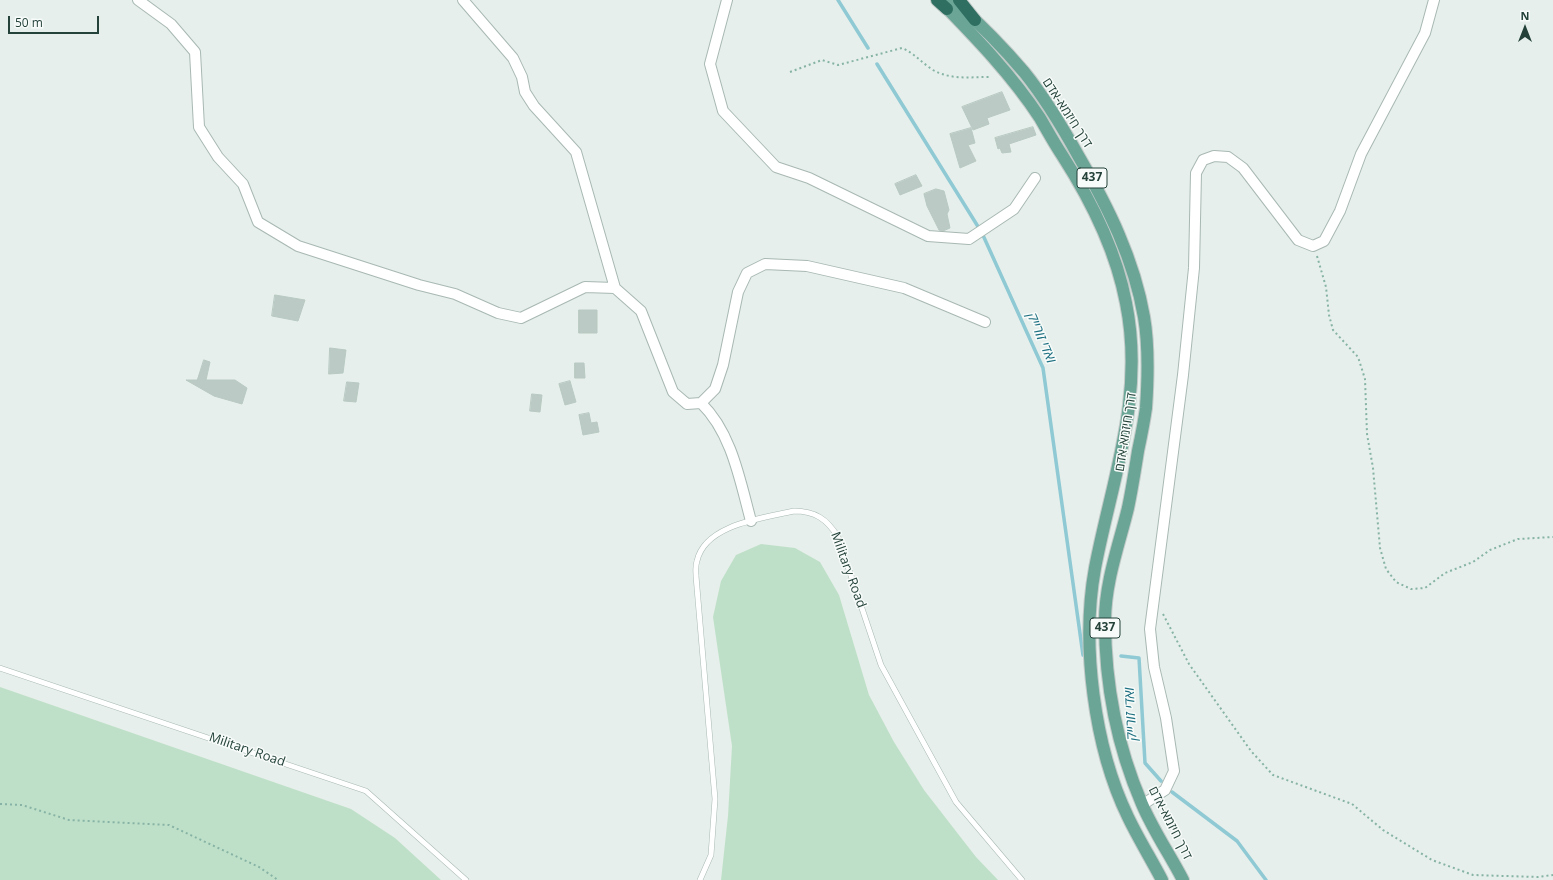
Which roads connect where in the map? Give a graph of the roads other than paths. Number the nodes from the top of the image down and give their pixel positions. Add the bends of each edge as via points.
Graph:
1 (138, 0) edge
2 (463, 0) edge
3 (727, 0) edge
4 (938, 0) edge
5 (958, 0) edge
6 (1434, 0) edge
7 (950, 5) edge
8 (975, 20) junction
9 (1035, 178) dead end
10 (615, 288) junction
11 (985, 322) dead end
12 (701, 403) junction
13 (751, 521) junction
14 (0, 668) edge
15 (1142, 805) junction
16 (466, 880) edge
17 (700, 880) edge
18 (1022, 880) edge
19 (1162, 880) edge
20 (1183, 880) edge

1 - 10 street via 171,24 195,52 199,127 218,157 243,184 258,222 298,246 455,294 498,313 522,318 585,287
2 - 10 street via 513,58 522,77 525,92 534,106 576,152
3 - 9 street via 710,64 723,110 776,167 809,178 928,236 969,239 1014,209
4 - 7 highway
5 - 8 highway
6 - 15 street via 1425,33 1361,154 1340,211 1324,241 1313,246 1298,240 1243,168 1228,157 1214,156 1203,160 1196,173 1194,268 1183,375 1150,629 1154,667 1166,718 1174,771 1165,790
7 - 8 main road, 437
7 - 19 main road, דרך חיזמא-אדם / 437 via 1039,117 1082,186 1120,276 1127,305 1132,363 1122,455 1095,569 1089,627 1092,691 1105,756 1127,815
8 - 15 main road, דרך חיזמא-אדם / 437 via 1024,73 1092,178 1112,215 1123,244 1144,318 1148,365 1146,409 1128,507 1116,551 1105,618 1109,685 1116,723
10 - 12 street via 641,311 673,392 687,404
11 - 12 street via 904,288 808,266 765,264 747,273 738,292 723,365 715,389
12 - 13 street via 720,426 732,456
13 - 17 lane, Military Road via 728,528 714,536 703,548 697,561 696,576 715,799 711,855
13 - 18 lane, Military Road via 794,511 805,511 816,514 833,528 881,665 956,802
14 - 16 lane, Military Road via 366,791
15 - 20 main road, דרך חיזמא-אדם / 437

